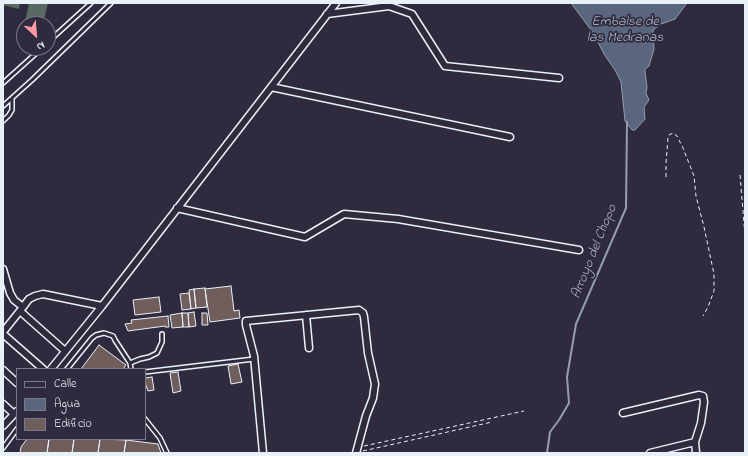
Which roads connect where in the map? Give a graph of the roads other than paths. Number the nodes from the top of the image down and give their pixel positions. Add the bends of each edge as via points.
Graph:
1 (91, 3) edge
2 (112, 3) edge
3 (336, 3) edge
4 (327, 14) junction
5 (56, 35) edge
6 (33, 56) edge
7 (559, 78) dead end
8 (3, 83) edge
9 (271, 87) junction
10 (12, 98) junction
11 (3, 106) edge
12 (3, 121) edge
13 (510, 137) dead end
14 (177, 208) junction
15 (579, 250) dead end
16 (3, 269) edge
17 (102, 306) junction
18 (21, 309) junction
19 (306, 315) junction
20 (3, 333) edge
21 (162, 334) dead end
22 (310, 348) dead end
23 (65, 351) junction
24 (255, 359) junction
25 (130, 364) junction
26 (42, 368) edge
27 (52, 368) edge
28 (68, 368) edge
29 (131, 368) edge
30 (3, 370) edge
31 (146, 372) edge
32 (16, 382) edge
33 (3, 404) edge
34 (16, 412) edge
35 (623, 413) dead end
36 (146, 420) edge
37 (3, 426) edge
38 (16, 430) edge
39 (695, 442) junction
40 (3, 448) edge
41 (357, 451) edge
42 (167, 453) edge
43 (263, 453) edge
44 (650, 453) edge
45 (696, 453) edge

1 - 5 lane
2 - 10 lane
3 - 4 street
4 - 7 street via 389,6 412,14 445,66
4 - 9 street
6 - 8 lane
9 - 13 street
9 - 14 street
10 - 11 lane
10 - 12 lane via 12,110
14 - 15 street via 305,237 344,214 398,219
14 - 17 street
16 - 18 street via 10,293
17 - 18 street via 43,294 29,300
17 - 23 street
18 - 20 street
18 - 23 street
19 - 22 street
19 - 24 street via 246,321
19 - 41 street via 359,310 363,313 375,384
20 - 26 street
21 - 25 lane via 162,342 157,353
23 - 27 street
24 - 31 lane
24 - 43 street
25 - 28 lane via 113,336 100,333 92,338
25 - 29 lane
30 - 32 street
33 - 34 street
34 - 37 street
35 - 39 street via 703,396 701,423
36 - 42 lane via 160,438
38 - 40 lane
39 - 44 street
39 - 45 street

